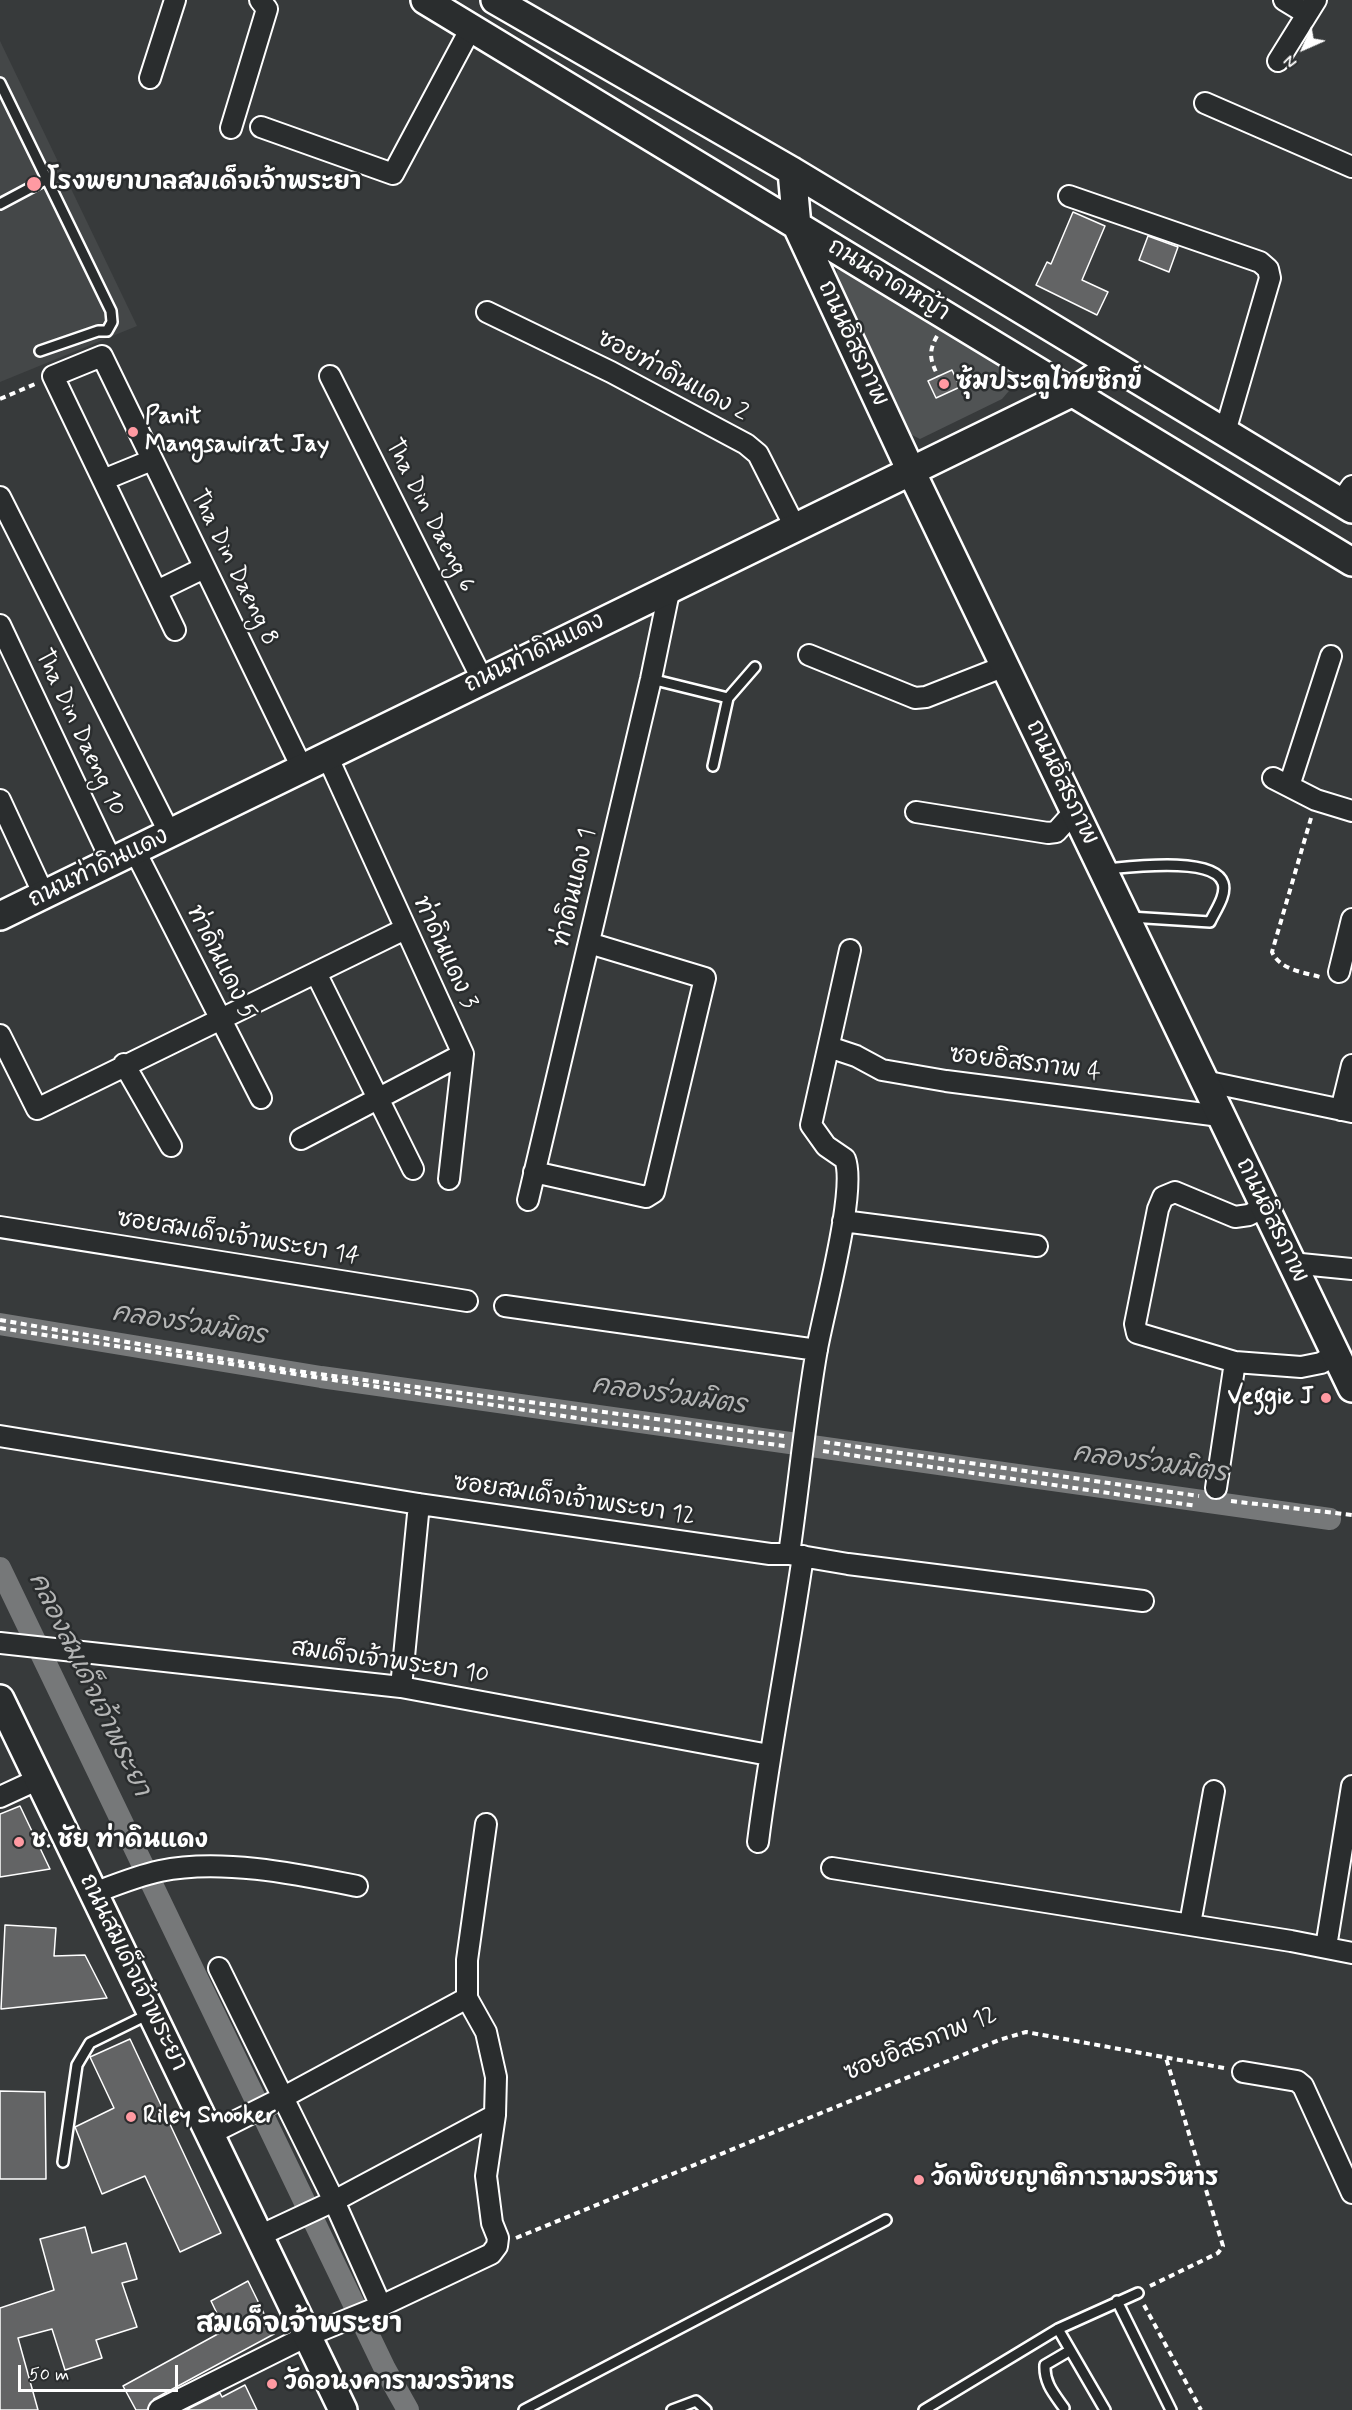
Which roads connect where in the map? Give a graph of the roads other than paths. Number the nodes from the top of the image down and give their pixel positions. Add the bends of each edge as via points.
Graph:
1 (175, 0) edge
2 (260, 0) edge
3 (425, 0) edge
4 (495, 0) edge
5 (1284, 0) edge
6 (1312, 7) edge
7 (471, 28) junction
8 (1278, 61) dead end
9 (150, 78) dead end
10 (0, 83) edge
11 (1205, 103) dead end
12 (261, 127) dead end
13 (231, 128) dead end
14 (1352, 167) edge
15 (792, 171) junction
16 (47, 179) junction
17 (1069, 196) dead end
18 (0, 204) edge
19 (798, 226) junction
20 (487, 312) dead end
21 (40, 351) dead end
22 (1113, 365) junction
23 (330, 376) dead end
24 (1071, 393) junction
25 (1225, 432) junction
26 (152, 460) junction
27 (911, 471) junction
28 (103, 480) junction
29 (0, 497) edge
30 (1348, 499) edge
31 (795, 527) junction
32 (1352, 562) edge
33 (204, 568) junction
34 (670, 587) junction
35 (157, 591) junction
36 (0, 625) edge
37 (175, 630) dead end
38 (809, 655) dead end
39 (1331, 656) dead end
40 (1005, 666) junction
41 (755, 667) dead end
42 (482, 679) junction
43 (651, 679) junction
44 (728, 698) junction
45 (328, 758) junction
46 (713, 766) dead end
47 (303, 770) junction
48 (0, 800) edge
49 (1352, 811) edge
50 (916, 812) dead end
51 (1074, 812) junction
52 (170, 834) junction
53 (123, 857) junction
54 (1102, 869) junction
55 (44, 895) junction
56 (0, 916) edge
57 (1125, 917) junction
58 (1352, 919) edge
59 (405, 929) junction
60 (589, 943) junction
61 (850, 950) dead end
62 (316, 973) junction
63 (1334, 976) road end
64 (220, 1018) junction
65 (0, 1035) edge
66 (829, 1047) junction
67 (463, 1054) junction
68 (124, 1064) junction
69 (1352, 1065) edge
70 (1204, 1081) junction
71 (261, 1098) dead end
72 (376, 1099) junction
73 (1347, 1111) edge
74 (1220, 1116) junction
75 (302, 1139) dead end
76 (171, 1146) dead end
77 (413, 1169) dead end
78 (534, 1172) junction
79 (449, 1179) dead end
80 (528, 1200) dead end
81 (1264, 1207) junction
82 (843, 1221) junction
83 (0, 1227) edge
84 (1037, 1246) dead end
85 (1291, 1263) junction
86 (1352, 1269) edge
87 (467, 1301) dead end
88 (505, 1306) dead end
89 (817, 1350) junction
90 (1335, 1355) junction
91 (1235, 1362) junction
92 (1352, 1388) edge
93 (0, 1436) edge
94 (1216, 1495) road end
95 (419, 1504) junction
96 (796, 1555) junction
97 (1143, 1601) dead end
98 (3, 1643) edge
99 (401, 1687) junction
100 (0, 1698) edge
101 (769, 1755) junction
102 (39, 1779) junction
103 (1352, 1786) edge
104 (1214, 1791) dead end
105 (0, 1797) edge
106 (486, 1824) dead end
107 (758, 1842) dead end
108 (832, 1868) dead end
109 (357, 1886) dead end
110 (94, 1893) junction
111 (1190, 1924) junction
112 (1326, 1947) junction
113 (1352, 1953) edge
114 (219, 1968) dead end
115 (467, 1998) junction
116 (151, 2013) junction
117 (1243, 2072) road end
118 (276, 2101) junction
119 (495, 2115) junction
120 (210, 2133) junction
121 (63, 2162) dead end
122 (1352, 2193) edge
123 (327, 2204) junction
124 (886, 2220) dead end
125 (259, 2236) junction
126 (1137, 2292) road end
127 (1117, 2301) junction
128 (376, 2308) junction
129 (1058, 2330) junction
130 (307, 2336) junction
131 (1070, 2351) junction
132 (1064, 2408) dead end
133 (159, 2410) edge
134 (343, 2410) edge
135 (524, 2410) edge
136 (672, 2410) edge
137 (706, 2410) edge
138 (924, 2410) edge
139 (1105, 2410) edge
140 (1171, 2410) edge

1 - 9 street
2 - 13 street via 267,9
3 - 7 main road, ถนนลาดหญ้า
4 - 15 main road, ถนนลาดหญ้า
5 - 6 street
6 - 8 street
7 - 12 street via 393,174
7 - 19 main road, ถนนลาดหญ้า
10 - 16 lane
11 - 14 street
15 - 19 main road, ถนนอิสรภาพ
15 - 22 main road, ถนนลาดหญ้า
16 - 18 lane
16 - 21 lane via 111,311 112,322 107,331
17 - 25 street via 1260,262 1268,269 1270,278
19 - 24 main road, ถนนลาดหญ้า
19 - 27 main road, ถนนอิสรภาพ
20 - 31 street, ซอยท่าดินแดง 2 via 746,444 758,454
22 - 24 main road, ถนนท่าดินแดง
22 - 25 main road, ถนนลาดหญ้า
23 - 42 street, Tha Din Daeng 6
24 - 27 main road, ถนนท่าดินแดง
24 - 32 main road, ถนนลาดหญ้า
25 - 30 main road, ถนนลาดหญ้า
26 - 28 street
26 - 28 street, Tha Din Daeng 8 via 102,356 53,376
26 - 33 street, Tha Din Daeng 8
27 - 31 main road, ถนนท่าดินแดง
27 - 40 main road, ถนนอิสรภาพ
28 - 35 street
29 - 52 street
31 - 34 main road, ถนนท่าดินแดง
33 - 35 street
33 - 47 street, Tha Din Daeng 8
34 - 42 main road, ถนนท่าดินแดง
34 - 43 street, ท่าดินแดง 1
35 - 37 street
36 - 53 street, Tha Din Daeng 10
38 - 40 street via 915,698
39 - 49 street via 1281,782 1316,800
40 - 51 main road, ถนนอิสรภาพ
41 - 44 lane
42 - 45 main road, ถนนท่าดินแดง
43 - 44 lane
43 - 60 street, ท่าดินแดง 1
44 - 46 lane
45 - 47 main road, ถนนท่าดินแดง
45 - 59 street, ท่าดินแดง 3
47 - 52 main road, ถนนท่าดินแดง
48 - 55 street
50 - 51 street via 1048,833 1056,832
51 - 54 main road, ถนนอิสรภาพ
52 - 53 main road, ถนนท่าดินแดง
53 - 55 main road, ถนนท่าดินแดง
53 - 64 street, ท่าดินแดง 5
54 - 57 main road, ถนนอิสรภาพ
54 - 57 lane via 1185,865 1216,873 1223,882 1224,893 1210,922
55 - 56 main road, ถนนท่าดินแดง
57 - 70 main road, ถนนอิสรภาพ
58 - 63 street
59 - 62 street
59 - 67 street, ท่าดินแดง 3
60 - 78 street, ท่าดินแดง 1
60 - 78 street via 705,978 654,1192 646,1197
61 - 66 street
62 - 64 street
62 - 72 street
64 - 68 street
64 - 71 street, ท่าดินแดง 5
65 - 68 street via 37,1109
66 - 74 street, ซอยอิสรภาพ 4 via 882,1070
66 - 82 street via 811,1125 847,1165
67 - 72 street
67 - 79 street
68 - 76 street
69 - 73 street
70 - 73 street
70 - 74 main road, ถนนอิสรภาพ
72 - 75 street
72 - 77 street
74 - 81 main road, ถนนอิสรภาพ
78 - 80 street, ท่าดินแดง 1
81 - 85 main road, ถนนอิสรภาพ
81 - 91 street via 1235,1217 1175,1192 1163,1197 1135,1324 1137,1333 1143,1337
82 - 84 street
82 - 89 street
83 - 87 street, ซอยสมเด็จเจ้าพระยา 14
85 - 86 street
85 - 90 main road, ถนนอิสรภาพ
88 - 89 street
89 - 96 street via 804,1443
90 - 91 street via 1301,1367
90 - 92 main road, ถนนอิสรภาพ
91 - 94 street
93 - 95 street, ซอยสมเด็จเจ้าพระยา 12
95 - 96 street, ซอยสมเด็จเจ้าพระยา 12
95 - 99 street
96 - 97 street, ซอยสมเด็จเจ้าพระยา 12
96 - 101 street via 788,1657
98 - 99 street, สมเด็จเจ้าพระยา 10
99 - 101 street, สมเด็จเจ้าพระยา 10
100 - 102 main road, ถนนสมเด็จเจ้าพระยา
101 - 107 street
102 - 105 street
102 - 110 main road, ถนนสมเด็จเจ้าพระยา
103 - 112 street
104 - 111 street
106 - 115 street via 467,1960
108 - 111 street
109 - 110 street via 273,1869 204,1868 160,1871
110 - 116 main road, ถนนสมเด็จเจ้าพระยา
111 - 112 street
112 - 113 street
114 - 118 street
115 - 118 street
115 - 119 street via 486,2032 496,2077
116 - 120 main road, ถนนสมเด็จเจ้าพระยา
116 - 121 lane via 90,2043 77,2065
117 - 122 street via 1297,2081 1303,2086
118 - 120 street
118 - 123 street
119 - 123 street
119 - 128 street via 486,2176 497,2242 491,2254
120 - 125 main road, ถนนสมเด็จเจ้าพระยา
123 - 125 street
123 - 128 street
124 - 135 lane
125 - 130 main road, ถนนสมเด็จเจ้าพระยา
126 - 127 lane
127 - 129 lane
127 - 140 lane
128 - 130 street
129 - 131 lane
129 - 138 lane
130 - 133 street
130 - 134 main road, ถนนสมเด็จเจ้าพระยา
131 - 132 lane via 1045,2365 1044,2374
131 - 139 lane
136 - 137 lane via 696,2401

